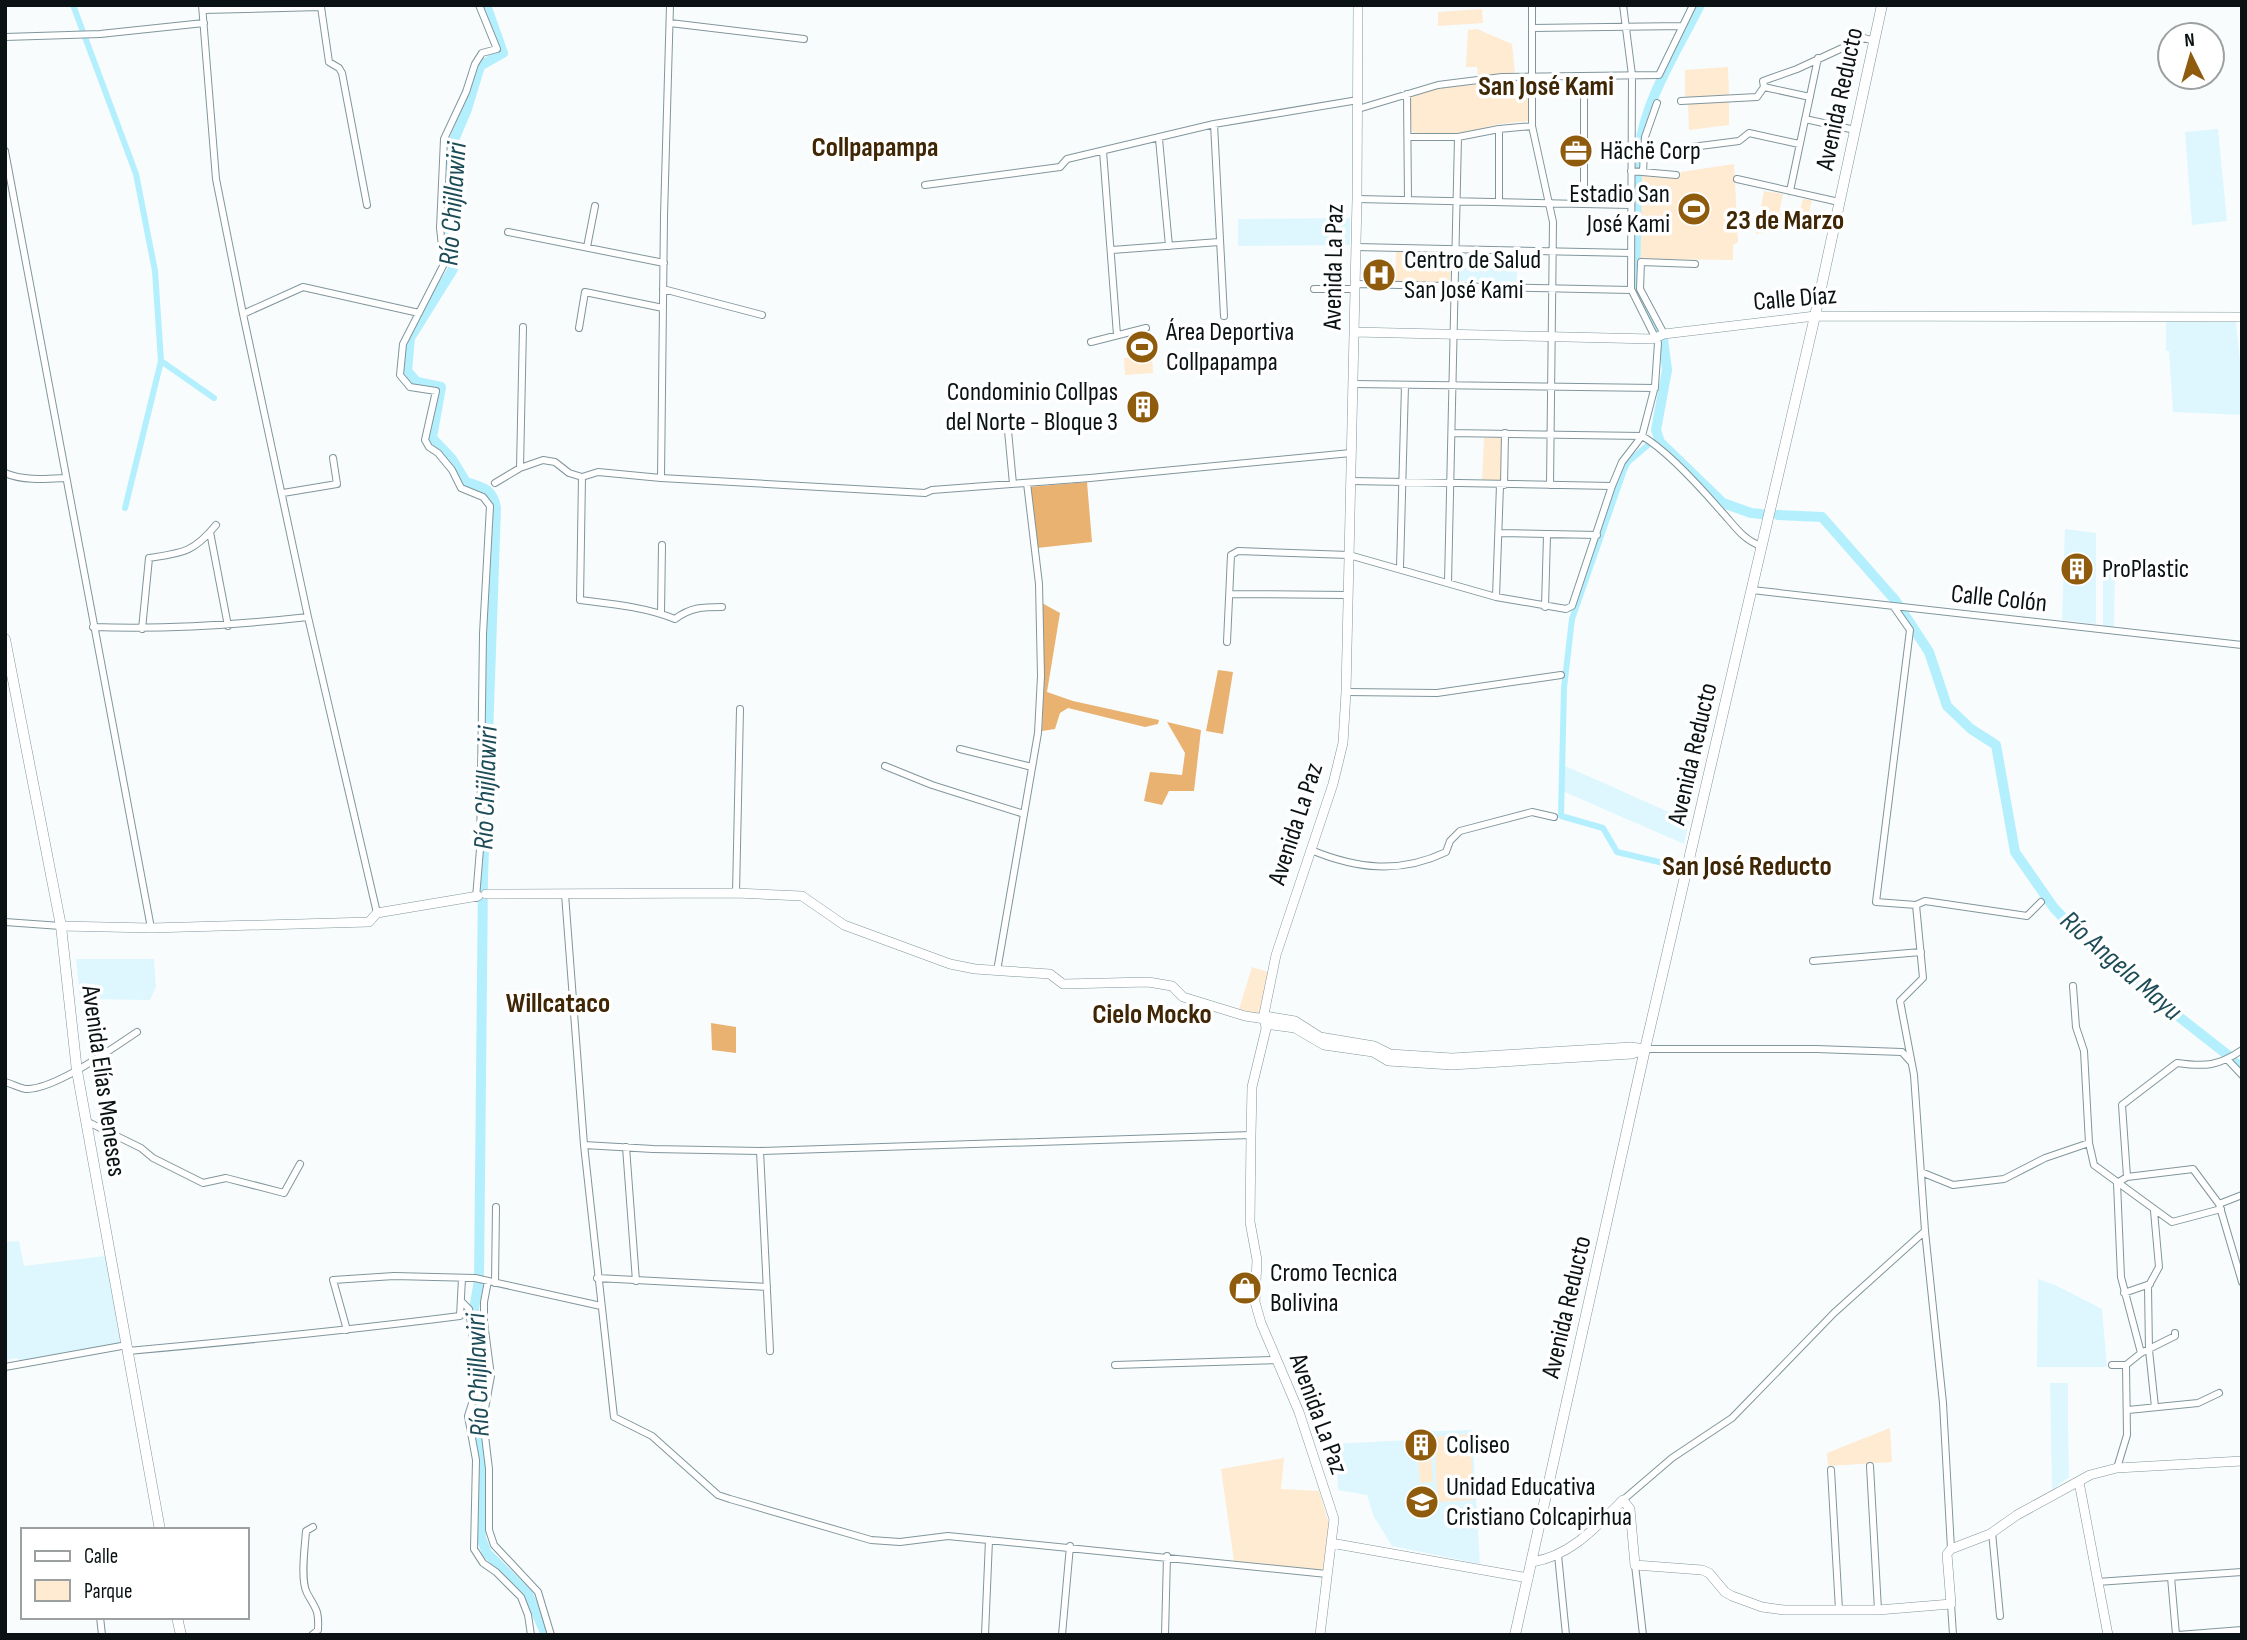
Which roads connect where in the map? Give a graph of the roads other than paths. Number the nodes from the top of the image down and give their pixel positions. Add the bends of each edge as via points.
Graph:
1 (479, 5) edge
2 (670, 5) edge
3 (1358, 5) edge
4 (1532, 5) edge
5 (1623, 5) edge
6 (1693, 5) edge
7 (1882, 5) edge
8 (202, 8) edge
9 (204, 23) junction
10 (670, 23) junction
11 (1626, 26) junction
12 (1682, 26) junction
13 (1532, 28) junction
14 (5, 37) edge
15 (804, 39) dead end
16 (1875, 41) junction
17 (1818, 58) junction
18 (1632, 75) junction
19 (1533, 76) junction
20 (1584, 77) junction
21 (1765, 87) junction
22 (1407, 94) junction
23 (1810, 97) junction
24 (1681, 101) dead end
25 (1657, 103) dead end
26 (1358, 104) junction
27 (1805, 119) junction
28 (1214, 124) junction
29 (1532, 126) junction
30 (1499, 129) junction
31 (1855, 130) junction
32 (1409, 137) junction
33 (1458, 137) junction
34 (1159, 139) junction
35 (1799, 144) junction
36 (1684, 148) dead end
37 (5, 150) edge
38 (1103, 151) junction
39 (1631, 171) junction
40 (1643, 171) junction
41 (1676, 174) dead end
42 (1737, 179) dead end
43 (925, 185) dead end
44 (1790, 191) junction
45 (1357, 199) junction
46 (1408, 200) junction
47 (1456, 201) junction
48 (1499, 202) junction
49 (1839, 202) junction
50 (1548, 203) junction
51 (1584, 204) junction
52 (367, 205) dead end
53 (1631, 205) junction
54 (595, 206) dead end
55 (508, 232) dead end
56 (1219, 242) junction
57 (1169, 246) junction
58 (587, 247) junction
59 (1356, 247) junction
60 (1454, 249) junction
61 (1112, 250) junction
62 (1553, 251) junction
63 (1631, 253) junction
64 (664, 263) junction
65 (1695, 264) dead end
66 (1355, 286) junction
67 (1453, 286) junction
68 (1553, 288) junction
69 (663, 289) junction
70 (1314, 289) dead end
71 (1631, 290) junction
72 (663, 309) junction
73 (419, 313) junction
74 (243, 314) junction
75 (762, 315) dead end
76 (1224, 316) dead end
77 (1815, 316) junction
78 (2242, 317) edge
79 (523, 327) dead end
80 (579, 328) dead end
81 (1146, 328) dead end
82 (1354, 332) junction
83 (1117, 335) junction
84 (1453, 335) junction
85 (1660, 335) junction
86 (1552, 337) junction
87 (1091, 342) dead end
88 (1353, 384) junction
89 (1405, 385) junction
90 (1453, 385) junction
91 (1551, 387) junction
92 (1655, 388) junction
93 (1007, 420) dead end
94 (1452, 433) junction
95 (1505, 433) junction
96 (1550, 435) junction
97 (1642, 436) junction
98 (1351, 453) junction
99 (333, 457) dead end
100 (520, 468) junction
101 (5, 473) edge
102 (582, 477) junction
103 (65, 478) junction
104 (662, 478) junction
105 (1351, 481) junction
106 (495, 482) dead end
107 (1027, 482) junction
108 (1402, 482) junction
109 (1451, 483) junction
110 (1013, 484) junction
111 (1502, 485) junction
112 (1550, 485) junction
113 (1612, 486) junction
114 (283, 493) junction
115 (216, 524) dead end
116 (210, 532) junction
117 (1499, 533) junction
118 (1547, 535) junction
119 (1597, 536) junction
120 (662, 545) dead end
121 (1761, 546) junction
122 (1349, 555) junction
123 (1400, 568) junction
124 (1448, 583) junction
125 (1752, 590) junction
126 (1230, 594) junction
127 (1348, 595) junction
128 (1496, 597) junction
129 (722, 607) dead end
130 (1545, 607) junction
131 (1894, 607) junction
132 (661, 613) junction
133 (308, 617) junction
134 (228, 626) junction
135 (93, 627) junction
136 (142, 629) junction
137 (5, 639) edge
138 (1227, 642) dead end
139 (2242, 645) edge
140 (1561, 675) dead end
141 (1346, 692) junction
142 (740, 709) dead end
143 (960, 748) dead end
144 (885, 766) dead end
145 (1032, 768) junction
146 (1024, 814) junction
147 (1554, 817) dead end
148 (1311, 850) junction
149 (736, 893) junction
150 (565, 894) junction
151 (480, 896) junction
152 (2041, 902) dead end
153 (1916, 905) junction
154 (377, 913) junction
155 (5, 922) edge
156 (61, 926) junction
157 (151, 928) junction
158 (1920, 952) junction
159 (1813, 961) dead end
160 (997, 971) junction
161 (2073, 986) dead end
162 (1265, 1020) junction
163 (137, 1032) dead end
164 (1646, 1049) junction
165 (2242, 1050) edge
166 (2227, 1059) junction
167 (1912, 1064) junction
168 (77, 1071) junction
169 (2242, 1075) edge
170 (5, 1083) edge
171 (86, 1121) junction
172 (1251, 1135) junction
173 (2089, 1143) junction
174 (584, 1144) junction
175 (626, 1147) junction
176 (760, 1151) junction
177 (300, 1164) dead end
178 (1921, 1172) junction
179 (2127, 1177) junction
180 (2116, 1183) junction
181 (2242, 1195) edge
182 (496, 1207) dead end
183 (2220, 1207) junction
184 (2154, 1211) junction
185 (1925, 1231) junction
186 (462, 1278) junction
187 (597, 1278) junction
188 (489, 1281) junction
189 (636, 1281) junction
190 (2242, 1282) edge
191 (2150, 1284) junction
192 (767, 1287) junction
193 (2124, 1293) junction
194 (461, 1301) junction
195 (601, 1306) junction
196 (346, 1330) junction
197 (2175, 1333) dead end
198 (128, 1348) junction
199 (2149, 1350) junction
200 (770, 1351) dead end
201 (2141, 1353) junction
202 (1276, 1360) junction
203 (1115, 1365) dead end
204 (2112, 1365) dead end
205 (2126, 1365) junction
206 (5, 1367) edge
207 (2219, 1393) dead end
208 (2155, 1407) junction
209 (2128, 1410) junction
210 (2242, 1461) edge
211 (1870, 1466) dead end
212 (2117, 1468) junction
213 (1831, 1470) dead end
214 (2079, 1482) junction
215 (1623, 1500) junction
216 (313, 1527) dead end
217 (160, 1528) edge
218 (1992, 1532) junction
219 (989, 1540) junction
220 (1331, 1543) junction
221 (1070, 1546) junction
222 (1951, 1549) junction
223 (1558, 1555) junction
224 (1167, 1556) junction
225 (1532, 1562) junction
226 (1636, 1565) junction
227 (2242, 1572) edge
228 (1327, 1574) junction
229 (1528, 1577) junction
230 (2171, 1577) junction
231 (2097, 1582) junction
232 (1951, 1604) junction
233 (1839, 1610) junction
234 (1878, 1610) junction
235 (2000, 1616) dead end
236 (2242, 1630) edge
237 (312, 1635) edge
238 (531, 1635) edge
239 (551, 1635) edge
240 (985, 1635) edge
241 (1062, 1635) edge
242 (1165, 1635) edge
243 (1320, 1635) edge
244 (1515, 1635) edge
245 (1566, 1635) edge
246 (1643, 1635) edge
247 (1953, 1635) edge
248 (2108, 1635) edge
249 (2177, 1635) edge

1 - 73 street via 497,49 482,53 475,64 444,139 440,228 444,264
2 - 10 street
3 - 26 main road, Avenida La Paz
4 - 13 street
5 - 11 street
6 - 12 street
7 - 16 main road, Avenida Reducto
8 - 9 street
8 - 52 street via 321,7 329,62 342,73
9 - 14 street
9 - 74 street via 216,179
10 - 15 street
10 - 64 street
11 - 12 street
11 - 13 street
11 - 18 street
12 - 18 street via 1659,75
13 - 19 street
16 - 17 street via 1864,38
16 - 31 main road, Avenida Reducto
17 - 21 street via 1763,81
17 - 23 street
18 - 20 street
18 - 39 street
19 - 20 street
19 - 22 street via 1438,85
19 - 29 street
20 - 51 street
21 - 23 street
21 - 24 street via 1756,97
22 - 26 street
22 - 32 street
23 - 27 street
25 - 40 street via 1645,137
26 - 28 street
26 - 45 main road, Avenida La Paz
27 - 31 street
27 - 35 street
28 - 34 street
28 - 56 street
29 - 30 street
29 - 50 street
30 - 33 street
30 - 48 street
31 - 49 main road, Avenida Reducto
32 - 33 street
32 - 46 street
33 - 47 street
34 - 38 street
34 - 57 street
35 - 36 street via 1749,133 1740,141
35 - 44 street
37 - 103 street
38 - 43 street via 1067,159 1060,167
38 - 61 street
39 - 40 street
39 - 53 street
40 - 41 street
42 - 44 street
44 - 49 street
45 - 46 street
45 - 59 main road, Avenida La Paz
46 - 47 street
47 - 48 street
47 - 60 street
48 - 50 street
49 - 77 main road, Avenida Reducto
50 - 51 street
50 - 62 street
51 - 53 street
53 - 63 street
54 - 58 street
55 - 58 street
56 - 57 street
56 - 76 street
57 - 61 street
58 - 64 street
59 - 60 street
59 - 66 main road, Avenida La Paz
60 - 62 street
60 - 67 street
61 - 83 street
62 - 63 street
62 - 68 street
63 - 71 street
64 - 69 street
65 - 85 street via 1641,262 1640,289
66 - 67 street
66 - 70 street
66 - 82 main road, Avenida La Paz
67 - 68 street
67 - 84 street
68 - 71 street
68 - 86 street
69 - 72 street
69 - 75 street
71 - 85 street
72 - 80 street via 585,292
72 - 104 street
73 - 74 street via 303,287
73 - 151 street via 403,344 400,375 410,387 436,391 425,440 452,470 461,488 484,497 490,506 483,634
74 - 114 street
77 - 78 main road, Calle Díaz
77 - 85 main road, Calle Díaz
77 - 121 main road, Avenida Reducto
79 - 100 street
81 - 83 street
82 - 84 main road, Calle Díaz
82 - 88 main road, Avenida La Paz
83 - 87 street
84 - 86 main road, Calle Díaz
84 - 90 street
85 - 86 main road, Calle Díaz via 1653,339
85 - 92 street
86 - 91 street
88 - 89 street
88 - 98 main road, Avenida La Paz
89 - 90 street
89 - 108 street
90 - 91 street
90 - 94 street
91 - 92 street
91 - 96 street
92 - 97 street
93 - 110 street
94 - 95 street
94 - 109 street
95 - 96 street
95 - 111 street
96 - 97 street
96 - 112 street
97 - 113 street via 1622,462
97 - 121 street via 1656,444 1739,533
98 - 105 main road, Avenida La Paz
98 - 107 street
99 - 114 street via 337,484
100 - 102 street via 543,460
100 - 106 street
101 - 103 street
102 - 104 street via 598,472
102 - 132 street via 580,600
103 - 135 street
104 - 110 street via 925,494
105 - 108 street
105 - 122 main road, Avenida La Paz
107 - 110 street
107 - 145 street via 1039,584 1041,676
108 - 109 street
108 - 123 street
109 - 111 street
109 - 124 street
111 - 112 street
111 - 117 street
112 - 113 street
113 - 119 street
114 - 133 street
115 - 116 street
116 - 134 street
116 - 136 street via 183,553 149,558
117 - 118 street
117 - 128 street
118 - 119 street
118 - 130 street
119 - 130 street via 1572,606
120 - 132 street
121 - 125 main road, Avenida Reducto
122 - 123 street
122 - 126 street via 1238,551 1231,555
122 - 127 main road, Avenida La Paz
123 - 124 street
124 - 128 street
125 - 131 street, Calle Colón
125 - 164 main road, Avenida Reducto
126 - 127 street
126 - 138 street
127 - 141 main road, Avenida La Paz
128 - 130 street
129 - 132 street via 698,607 676,619
131 - 139 street, Calle Colón
131 - 153 street via 1910,630 1876,902
133 - 134 street
133 - 154 street
134 - 136 street
135 - 136 street
135 - 157 street
137 - 156 main road, Avenida Elías Meneses
140 - 141 street via 1437,694
141 - 148 main road, Avenida La Paz via 1343,743
142 - 149 street
143 - 145 street
144 - 146 street
145 - 146 street
146 - 160 street
147 - 148 street via 1532,812 1460,831 1446,852 1415,865 1363,865
148 - 162 main road, Avenida La Paz via 1276,955
149 - 150 main road
149 - 160 main road via 802,896 844,925 950,964
150 - 151 main road
150 - 174 street
151 - 154 main road
152 - 153 street via 2027,916 1925,901
153 - 158 street
154 - 157 main road via 369,922
155 - 156 street
156 - 157 main road
156 - 168 main road, Avenida Elías Meneses
158 - 159 street
158 - 167 street via 1923,978 1900,1000
160 - 162 main road via 1050,974 1063,984 1149,982 1172,986 1183,997
161 - 173 street via 2076,1027 2084,1051
162 - 164 main road via 1295,1028 1324,1045 1359,1046 1388,1061 1632,1054
162 - 172 main road, Avenida La Paz via 1252,1087
163 - 168 street
164 - 167 street via 1902,1052
164 - 225 main road, Avenida Reducto
165 - 166 street
166 - 169 street
166 - 179 street via 2210,1066 2177,1063 2122,1105
167 - 178 street
168 - 170 street via 26,1089
168 - 171 main road, Avenida Elías Meneses
171 - 177 street via 203,1183 226,1178 284,1193
171 - 198 main road, Avenida Elías Meneses
172 - 176 street
172 - 202 main road, Avenida La Paz via 1255,1302
173 - 178 street via 2004,1179 1953,1185
173 - 180 street via 2094,1165
174 - 175 street
174 - 187 street
175 - 176 street
175 - 189 street
176 - 192 street
178 - 185 street
179 - 180 street
179 - 183 street via 2193,1169
180 - 184 street
180 - 193 street
181 - 183 street
182 - 188 street
183 - 184 street via 2172,1222
183 - 190 street
184 - 191 street via 2160,1267
185 - 215 street via 1835,1313 1732,1418 1672,1458
185 - 222 street via 1943,1402
186 - 188 street
186 - 194 street
186 - 196 street via 333,1280
187 - 189 street
187 - 195 street
188 - 195 street
188 - 239 street via 484,1322 491,1376 483,1419 489,1530 494,1545 538,1592
189 - 192 street
191 - 193 street
191 - 199 street
192 - 200 street
193 - 201 street
194 - 196 street via 460,1316
194 - 238 street via 469,1310 476,1363 476,1391 468,1416 476,1460 474,1549 521,1597
195 - 219 street via 614,1417 652,1436 718,1495 871,1540 900,1542 948,1536
196 - 198 street
197 - 199 street
198 - 206 street
198 - 217 main road, Avenida Elías Meneses
199 - 201 street
199 - 208 street
201 - 205 street
202 - 203 street
202 - 220 main road, Avenida La Paz via 1299,1412 1334,1519
204 - 205 street
205 - 209 street
207 - 208 street via 2199,1403
208 - 209 street
209 - 212 street via 2127,1435
210 - 212 main road
211 - 234 street
212 - 214 main road
213 - 233 street
214 - 218 main road
214 - 231 main road
215 - 223 main road via 1577,1544
215 - 226 main road via 1630,1509
216 - 237 street via 306,1531 304,1549 306,1592 319,1611 318,1630
218 - 222 main road
218 - 235 street
219 - 221 street
219 - 240 street
220 - 228 main road, Avenida La Paz
220 - 229 main road
221 - 224 street
221 - 241 street
222 - 232 main road via 1947,1554
223 - 225 main road
223 - 245 street
224 - 228 street
224 - 242 street
225 - 229 main road, Avenida Reducto
226 - 233 main road via 1702,1570 1725,1592 1762,1607
226 - 246 street
227 - 230 street
228 - 243 main road, Avenida La Paz
229 - 244 main road, Avenida Reducto
230 - 231 street
230 - 249 street
231 - 248 main road
232 - 234 main road
232 - 247 street
233 - 234 main road
236 - 249 street

